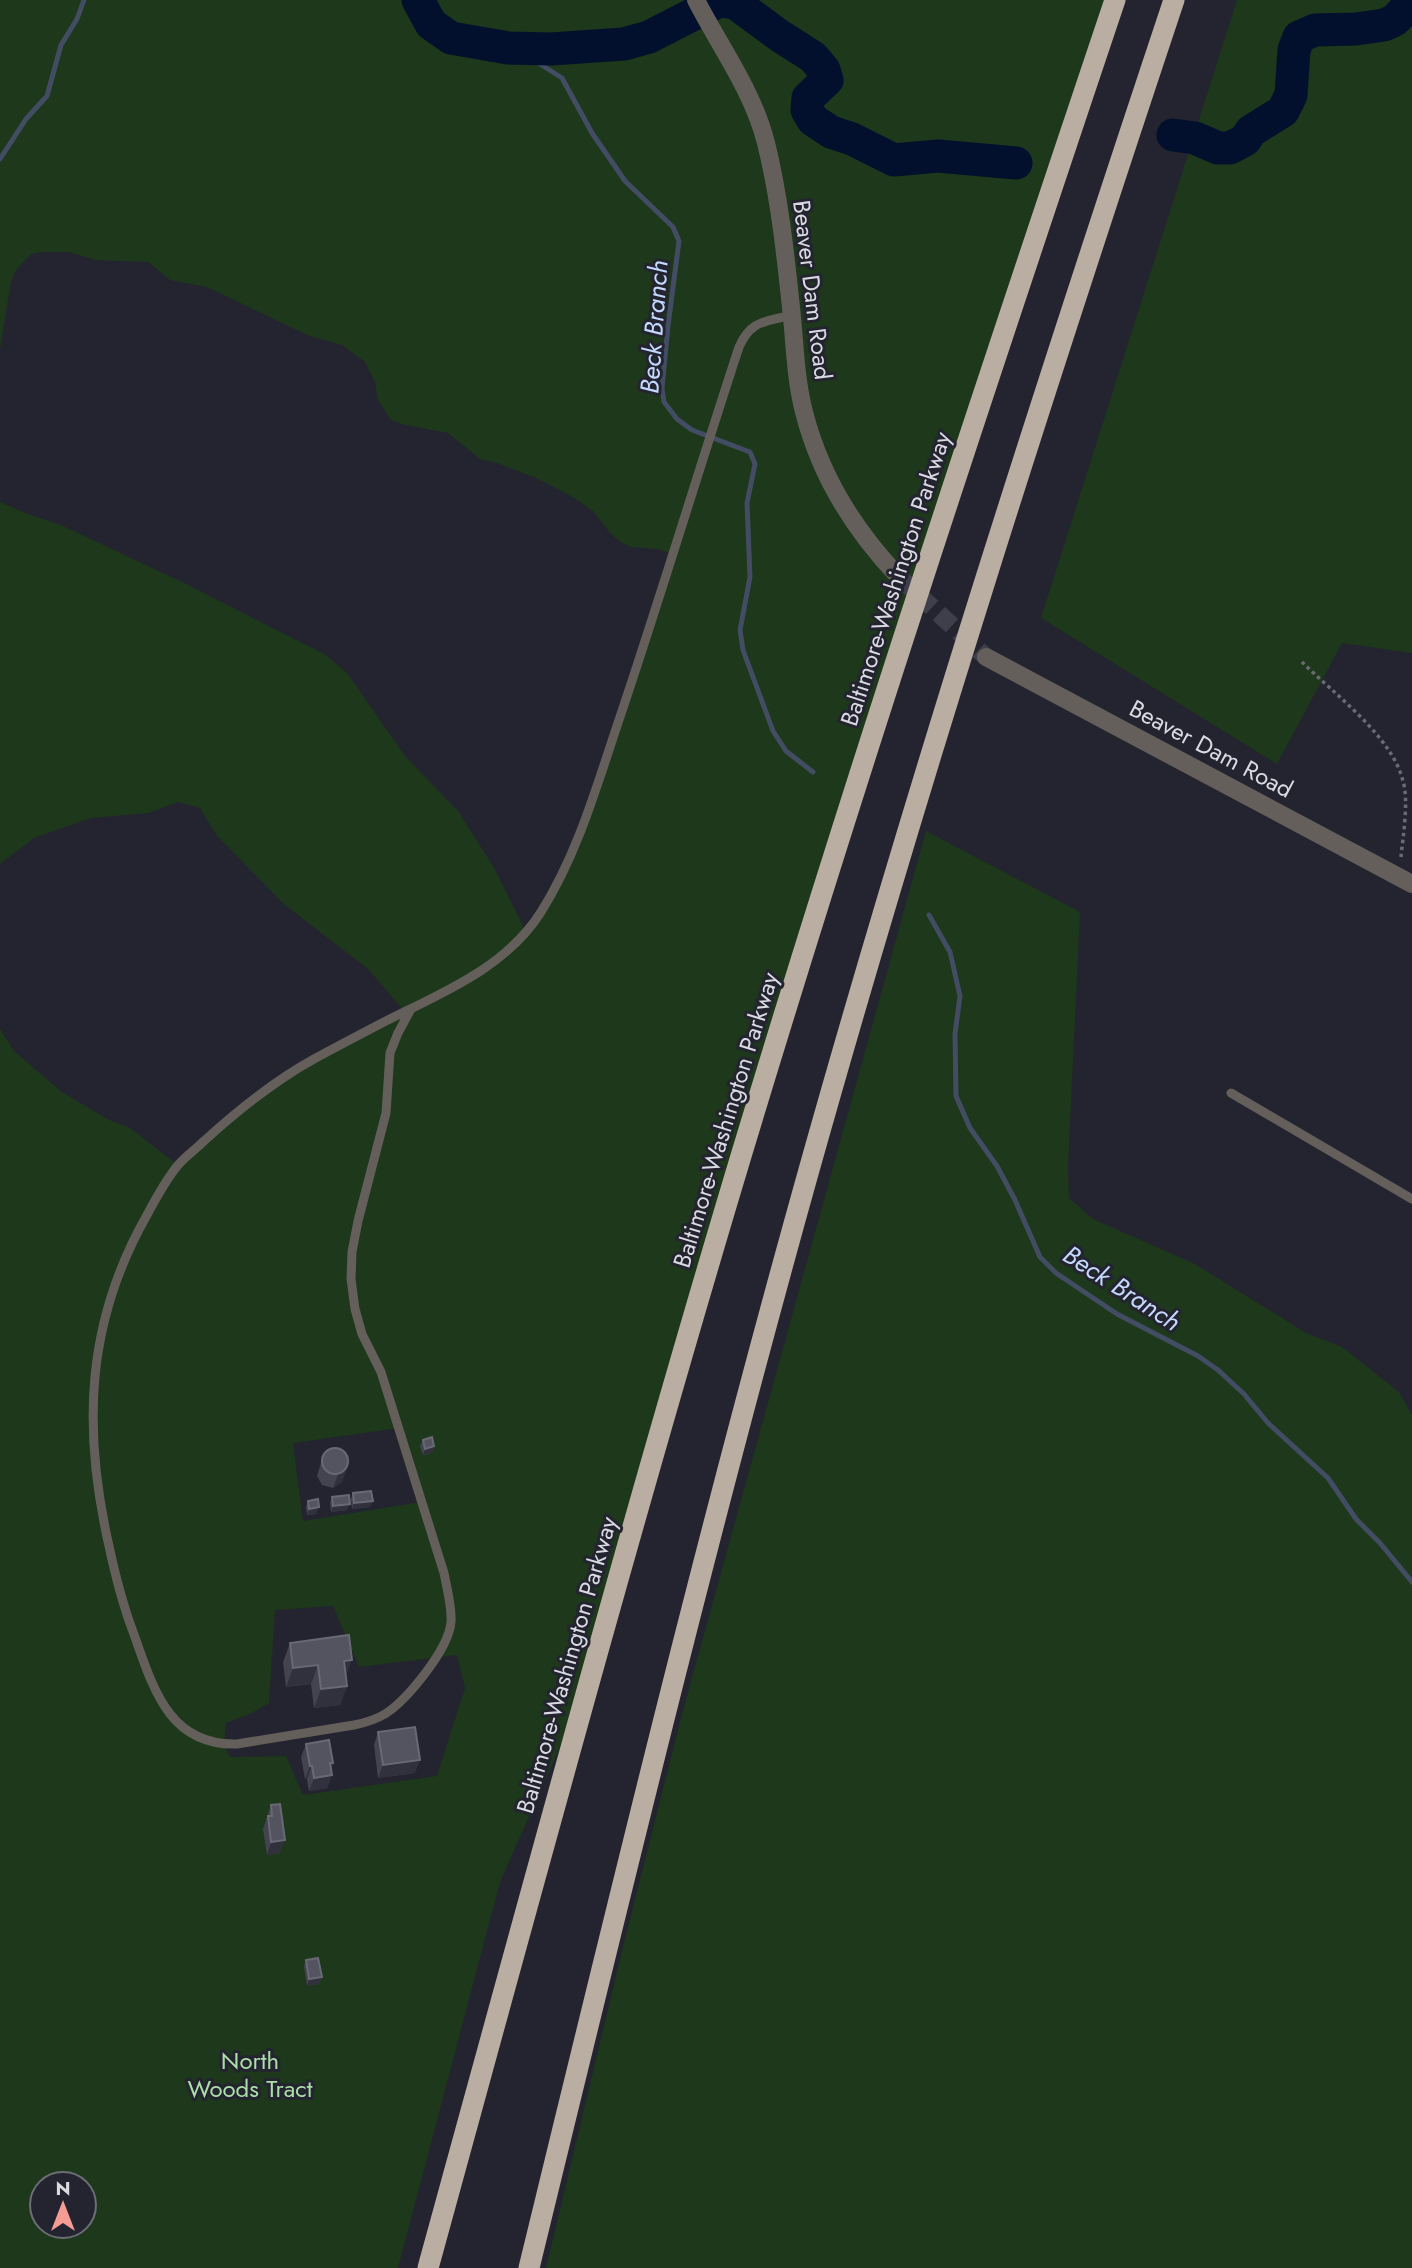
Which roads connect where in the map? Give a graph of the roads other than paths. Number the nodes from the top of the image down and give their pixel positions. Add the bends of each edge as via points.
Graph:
1 (696, 0) edge
2 (1115, 0) edge
3 (1174, 0) edge
4 (792, 315) junction
5 (899, 577) tunnel mouth
6 (986, 657) tunnel mouth
7 (1405, 880) edge
8 (411, 1009) junction
9 (1231, 1093) dead end
10 (1412, 1199) edge
11 (428, 2268) edge
12 (529, 2268) edge

1 - 4 street, Beaver Dam Road via 744,85 766,143
2 - 11 highway, Baltimore-Washington Parkway via 920,586 743,1149
3 - 12 highway via 981,591 808,1172 666,1703
4 - 5 street, Beaver Dam Road via 802,401 816,452 857,528
4 - 8 lane via 754,325 739,347 592,797 555,889 538,918 503,954 438,997
6 - 7 street, Beaver Dam Road
8 - 8 lane via 390,1054 386,1113 358,1221 351,1279 362,1334 381,1371 444,1573 449,1633 432,1664 377,1718 219,1744 183,1730 162,1704 127,1617 115,1571 94,1472 93,1430 99,1343 111,1293 131,1243 178,1165 232,1116 308,1063
9 - 10 lane

